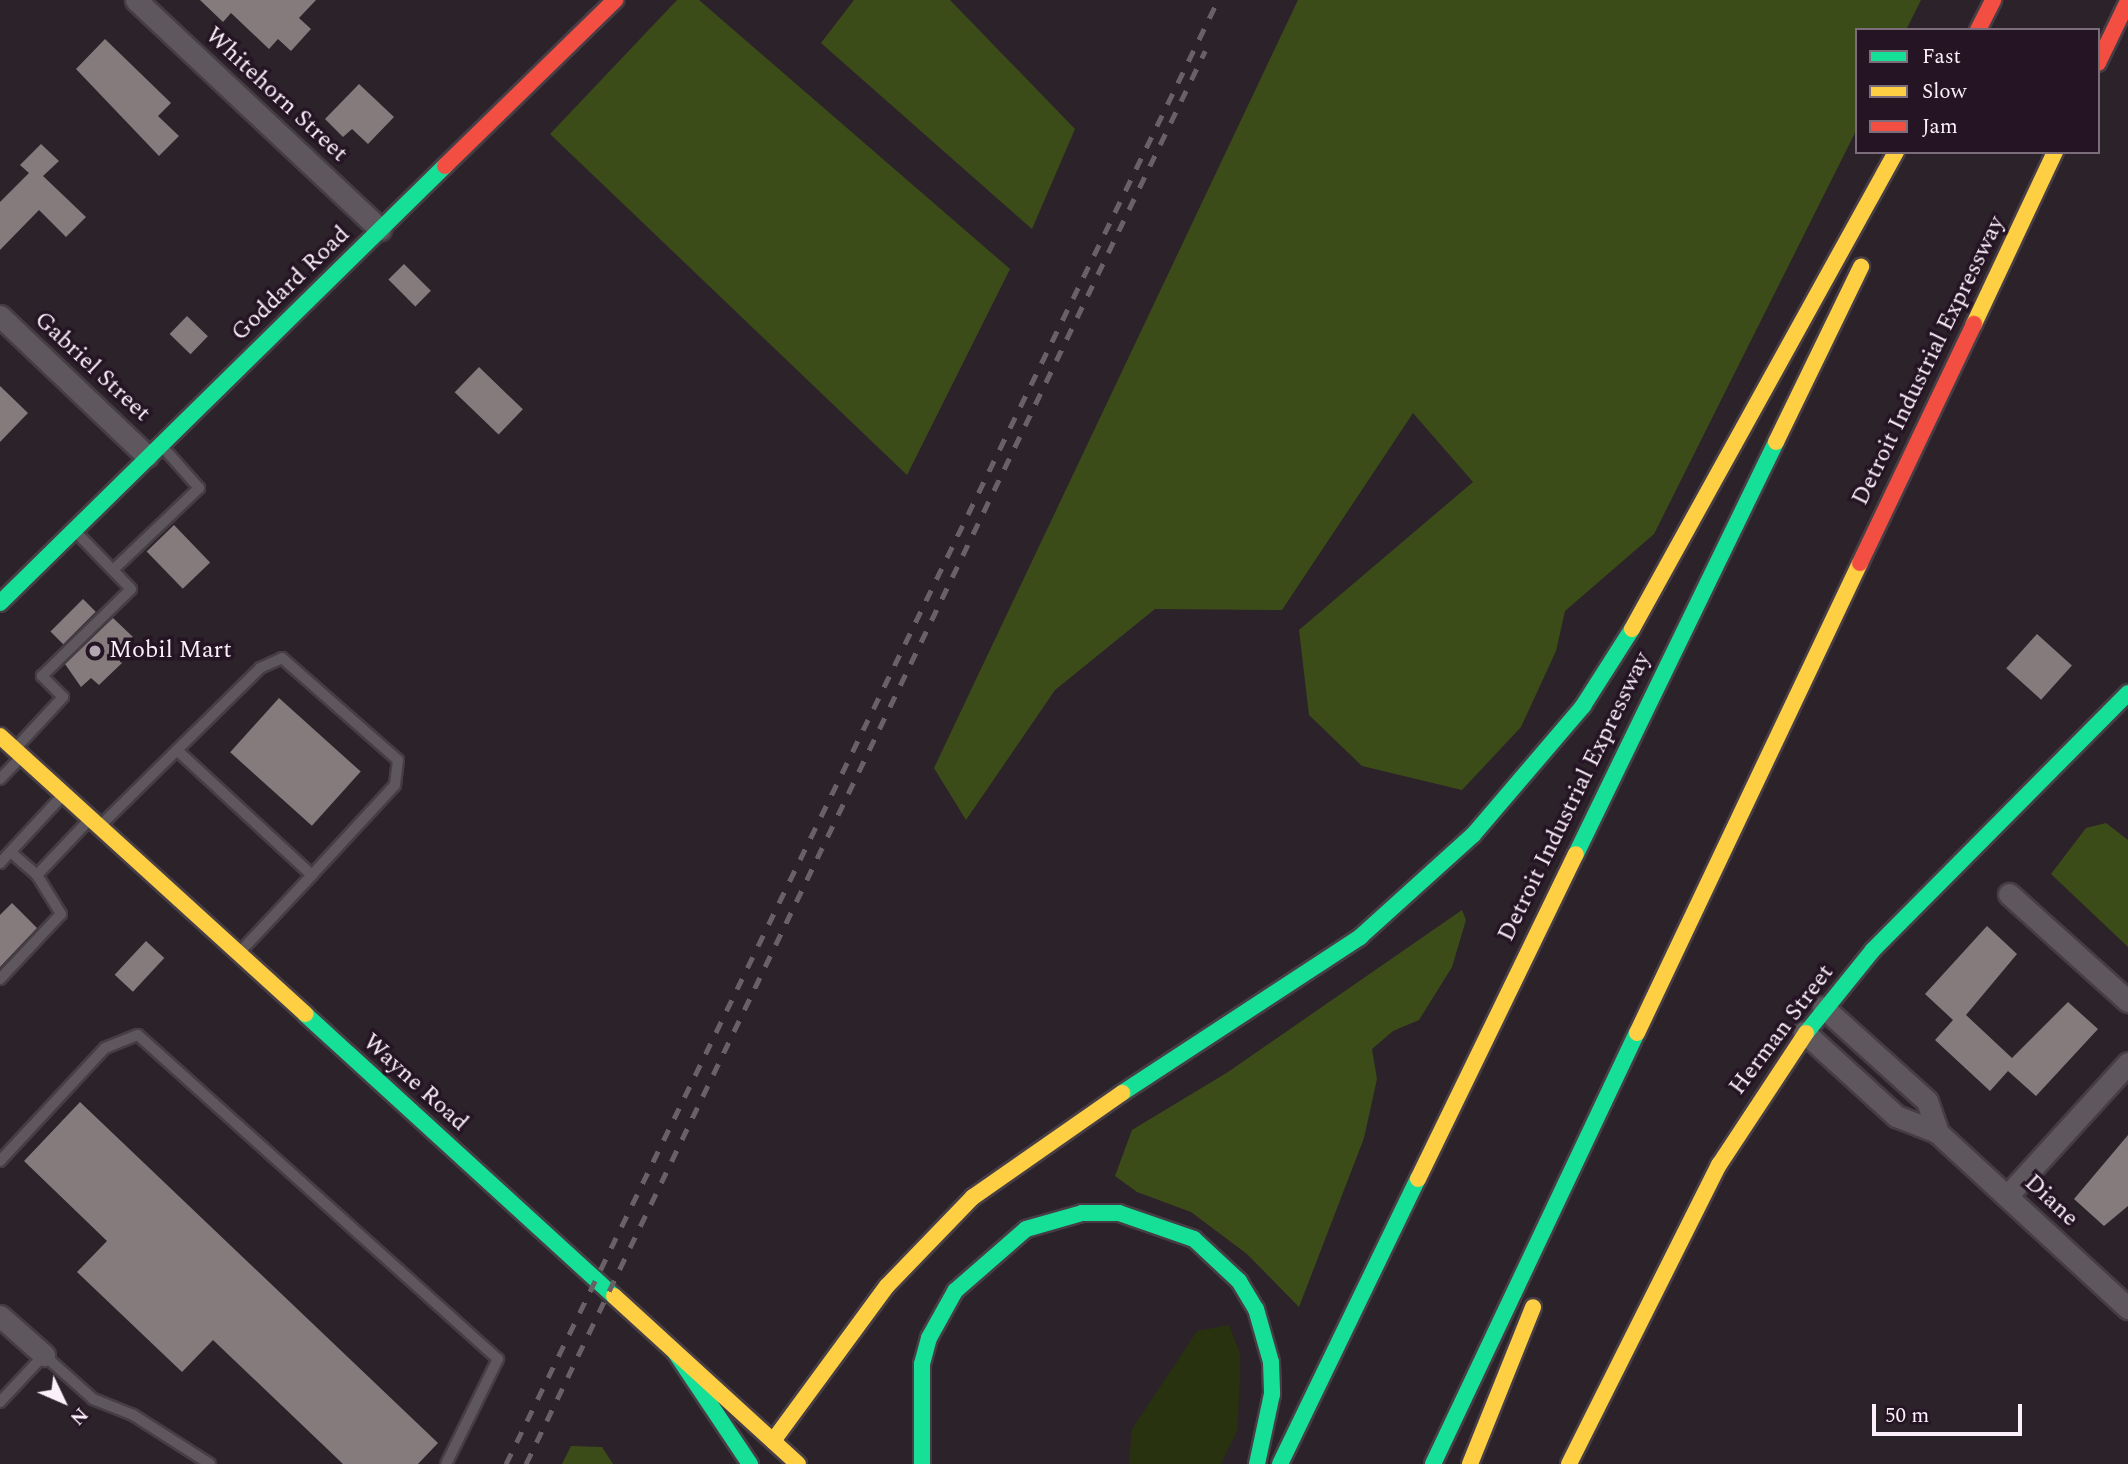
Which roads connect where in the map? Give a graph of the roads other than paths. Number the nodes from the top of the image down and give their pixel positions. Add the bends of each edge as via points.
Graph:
1 (136, 0) edge
2 (1973, 0) edge
3 (1993, 0) edge
4 (2128, 1) edge
5 (609, 2) edge
6 (1960, 28) edge
7 (1979, 28) edge
8 (2100, 59) edge
9 (1895, 154) edge
10 (2054, 154) edge
11 (380, 229) junction
12 (1869, 251) dead end
13 (0, 316) edge
14 (154, 450) junction
15 (74, 530) junction
16 (113, 570) junction
17 (0, 603) edge
18 (2128, 693) edge
19 (0, 736) edge
20 (18, 752) junction
21 (179, 752) junction
22 (0, 779) edge
23 (64, 794) junction
24 (95, 823) junction
25 (11, 852) junction
26 (0, 863) edge
27 (37, 875) junction
28 (312, 875) junction
29 (2009, 894) dead end
30 (238, 953) junction
31 (1671, 954) junction
32 (0, 979) edge
33 (2128, 1001) edge
34 (1824, 1007) junction
35 (1804, 1032) junction
36 (2128, 1063) edge
37 (1626, 1100) dead end
38 (1938, 1133) junction
39 (0, 1161) edge
40 (2007, 1196) junction
41 (1542, 1286) dead end
42 (2128, 1308) edge
43 (0, 1315) edge
44 (675, 1352) junction
45 (44, 1355) junction
46 (0, 1402) edge
47 (773, 1441) junction
48 (210, 1464) edge
49 (446, 1464) edge
50 (750, 1464) edge
51 (798, 1464) edge
52 (922, 1464) edge
53 (1257, 1464) edge
54 (1280, 1464) edge
55 (1433, 1464) edge
56 (1470, 1464) edge
57 (1569, 1464) edge

1 - 11 street, Whitehorn Street
2 - 6 main road
3 - 7 main road
4 - 8 main road
5 - 11 main road, Goddard Road
9 - 47 main road via 1666,575 1583,706 1532,770 1464,844 1360,937 1018,1161 973,1197 887,1286
10 - 31 main road, Detroit Industrial Expressway
11 - 14 main road, Goddard Road
12 - 54 main road, Detroit Industrial Expressway
13 - 14 street, Gabriel Street
14 - 15 main road, Goddard Road
14 - 16 lane via 199,488
15 - 16 lane
15 - 17 main road, Goddard Road
16 - 20 lane via 131,589 42,676 63,697
18 - 34 main road, Herman Street
19 - 20 main road, Wayne Road
20 - 22 lane
20 - 23 main road, Wayne Road
21 - 24 lane via 153,769
21 - 28 lane
21 - 28 lane via 260,668 282,658 389,749 398,760 395,785
23 - 24 main road, Wayne Road
23 - 25 lane
24 - 27 lane
24 - 30 main road, Wayne Road
25 - 26 lane
25 - 27 lane
27 - 32 lane via 61,914
28 - 30 lane
29 - 33 street
30 - 44 main road, Wayne Road
31 - 37 main road
31 - 55 main road, Detroit Industrial Expressway
34 - 35 main road, Herman Street
34 - 38 street, Diane via 1927,1101
35 - 38 street, Diane via 1896,1116
35 - 57 main road, Herman Street via 1719,1165
36 - 40 street
38 - 40 street, Diane
39 - 49 lane via 104,1048 138,1035 498,1359
40 - 42 street, Diane
41 - 56 main road
43 - 45 street
44 - 47 main road, Wayne Road
44 - 50 main road
45 - 46 lane
45 - 48 lane via 93,1399 133,1415
47 - 51 main road, Wayne Road
52 - 53 main road via 918,1427 922,1364 933,1330 956,1291 998,1248 1026,1230 1082,1213 1119,1213 1194,1239 1239,1280 1256,1309 1271,1362 1272,1394

